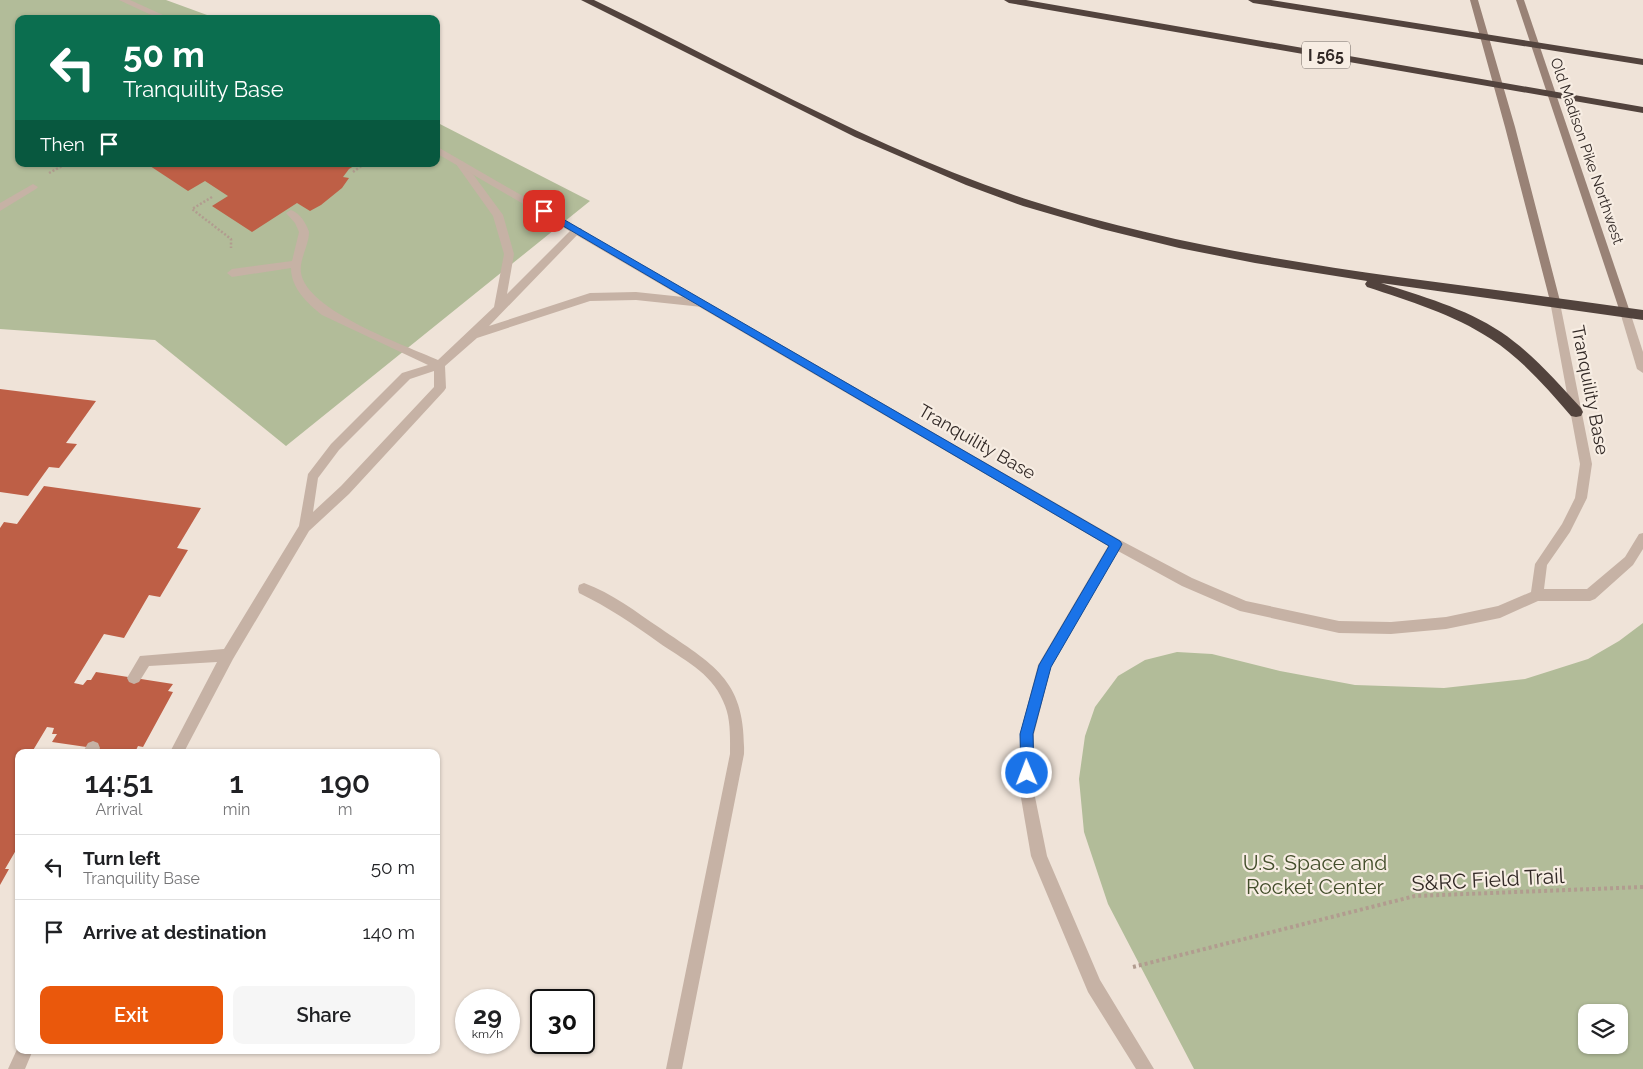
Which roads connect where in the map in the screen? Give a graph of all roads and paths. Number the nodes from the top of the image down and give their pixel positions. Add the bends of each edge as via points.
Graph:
1 (123, 0) edge
2 (586, 0) edge
3 (1010, 0) edge
4 (1253, 0) edge
5 (1474, 0) edge
6 (1520, 0) edge
7 (159, 15) edge
8 (1643, 62) edge
9 (1643, 110) edge
10 (440, 151) edge
11 (461, 164) junction
12 (61, 167) edge
13 (360, 167) edge
14 (353, 172) dead end
15 (46, 175) dead end
16 (33, 186) dead end
17 (212, 197) dead end
18 (0, 208) edge
19 (291, 213) dead end
20 (577, 230) junction
21 (296, 264) junction
22 (233, 273) joint
23 (1341, 274) junction
24 (1554, 301) junction
25 (702, 304) junction
26 (499, 310) junction
27 (1625, 312) junction
28 (1643, 315) edge
29 (472, 336) junction
30 (439, 365) junction
31 (1643, 370) edge
32 (1576, 412) junction
33 (305, 527) junction
34 (1643, 538) edge
35 (1116, 544) junction
36 (584, 589) dead end
37 (1537, 595) junction
38 (228, 655) junction
39 (134, 678) dead end
40 (180, 749) edge
41 (1643, 888) edge
42 (1133, 967) dead end
43 (23, 1054) edge
44 (16, 1069) edge
45 (674, 1069) edge
46 (1146, 1069) edge

1 - 7 street
2 - 23 highway via 913,160 971,184 1092,223 1161,240
3 - 9 highway, I 565
4 - 8 highway, I 565
5 - 24 main road
6 - 27 main road, Old Madison Pike Northwest
10 - 11 street, Tranquility Base
11 - 20 street, Tranquility Base
11 - 26 street via 498,216 508,254
12 - 15 path
13 - 14 path
16 - 18 street
17 - 22 path via 192,209 230,239
19 - 21 street via 304,228 305,236
20 - 25 street, Tranquility Base
20 - 26 street
21 - 22 street
21 - 30 street via 300,283 319,307
23 - 24 highway
23 - 32 highway via 1438,307 1483,328 1509,345
24 - 27 highway
24 - 32 street, Tranquility Base
25 - 29 street via 636,296 590,297
25 - 35 street, Tranquility Base
26 - 29 street
27 - 28 highway
27 - 31 street
29 - 30 street
30 - 33 street via 440,388 345,490
30 - 33 street via 406,376 335,447 312,477
32 - 37 street, Tranquility Base via 1586,464 1581,498 1566,528 1541,564
33 - 38 street
34 - 37 street, Tranquility Base via 1629,561 1590,595
35 - 37 street, Tranquility Base via 1187,582 1245,607 1339,627 1446,624 1500,612
35 - 46 street via 1045,665 1027,734 1027,792 1042,865 1094,986
36 - 45 street via 606,599 706,667 724,687 738,730 737,754
38 - 39 street via 145,660
38 - 40 street
41 - 42 path, S&RC Field Trail via 1415,896
43 - 44 street

